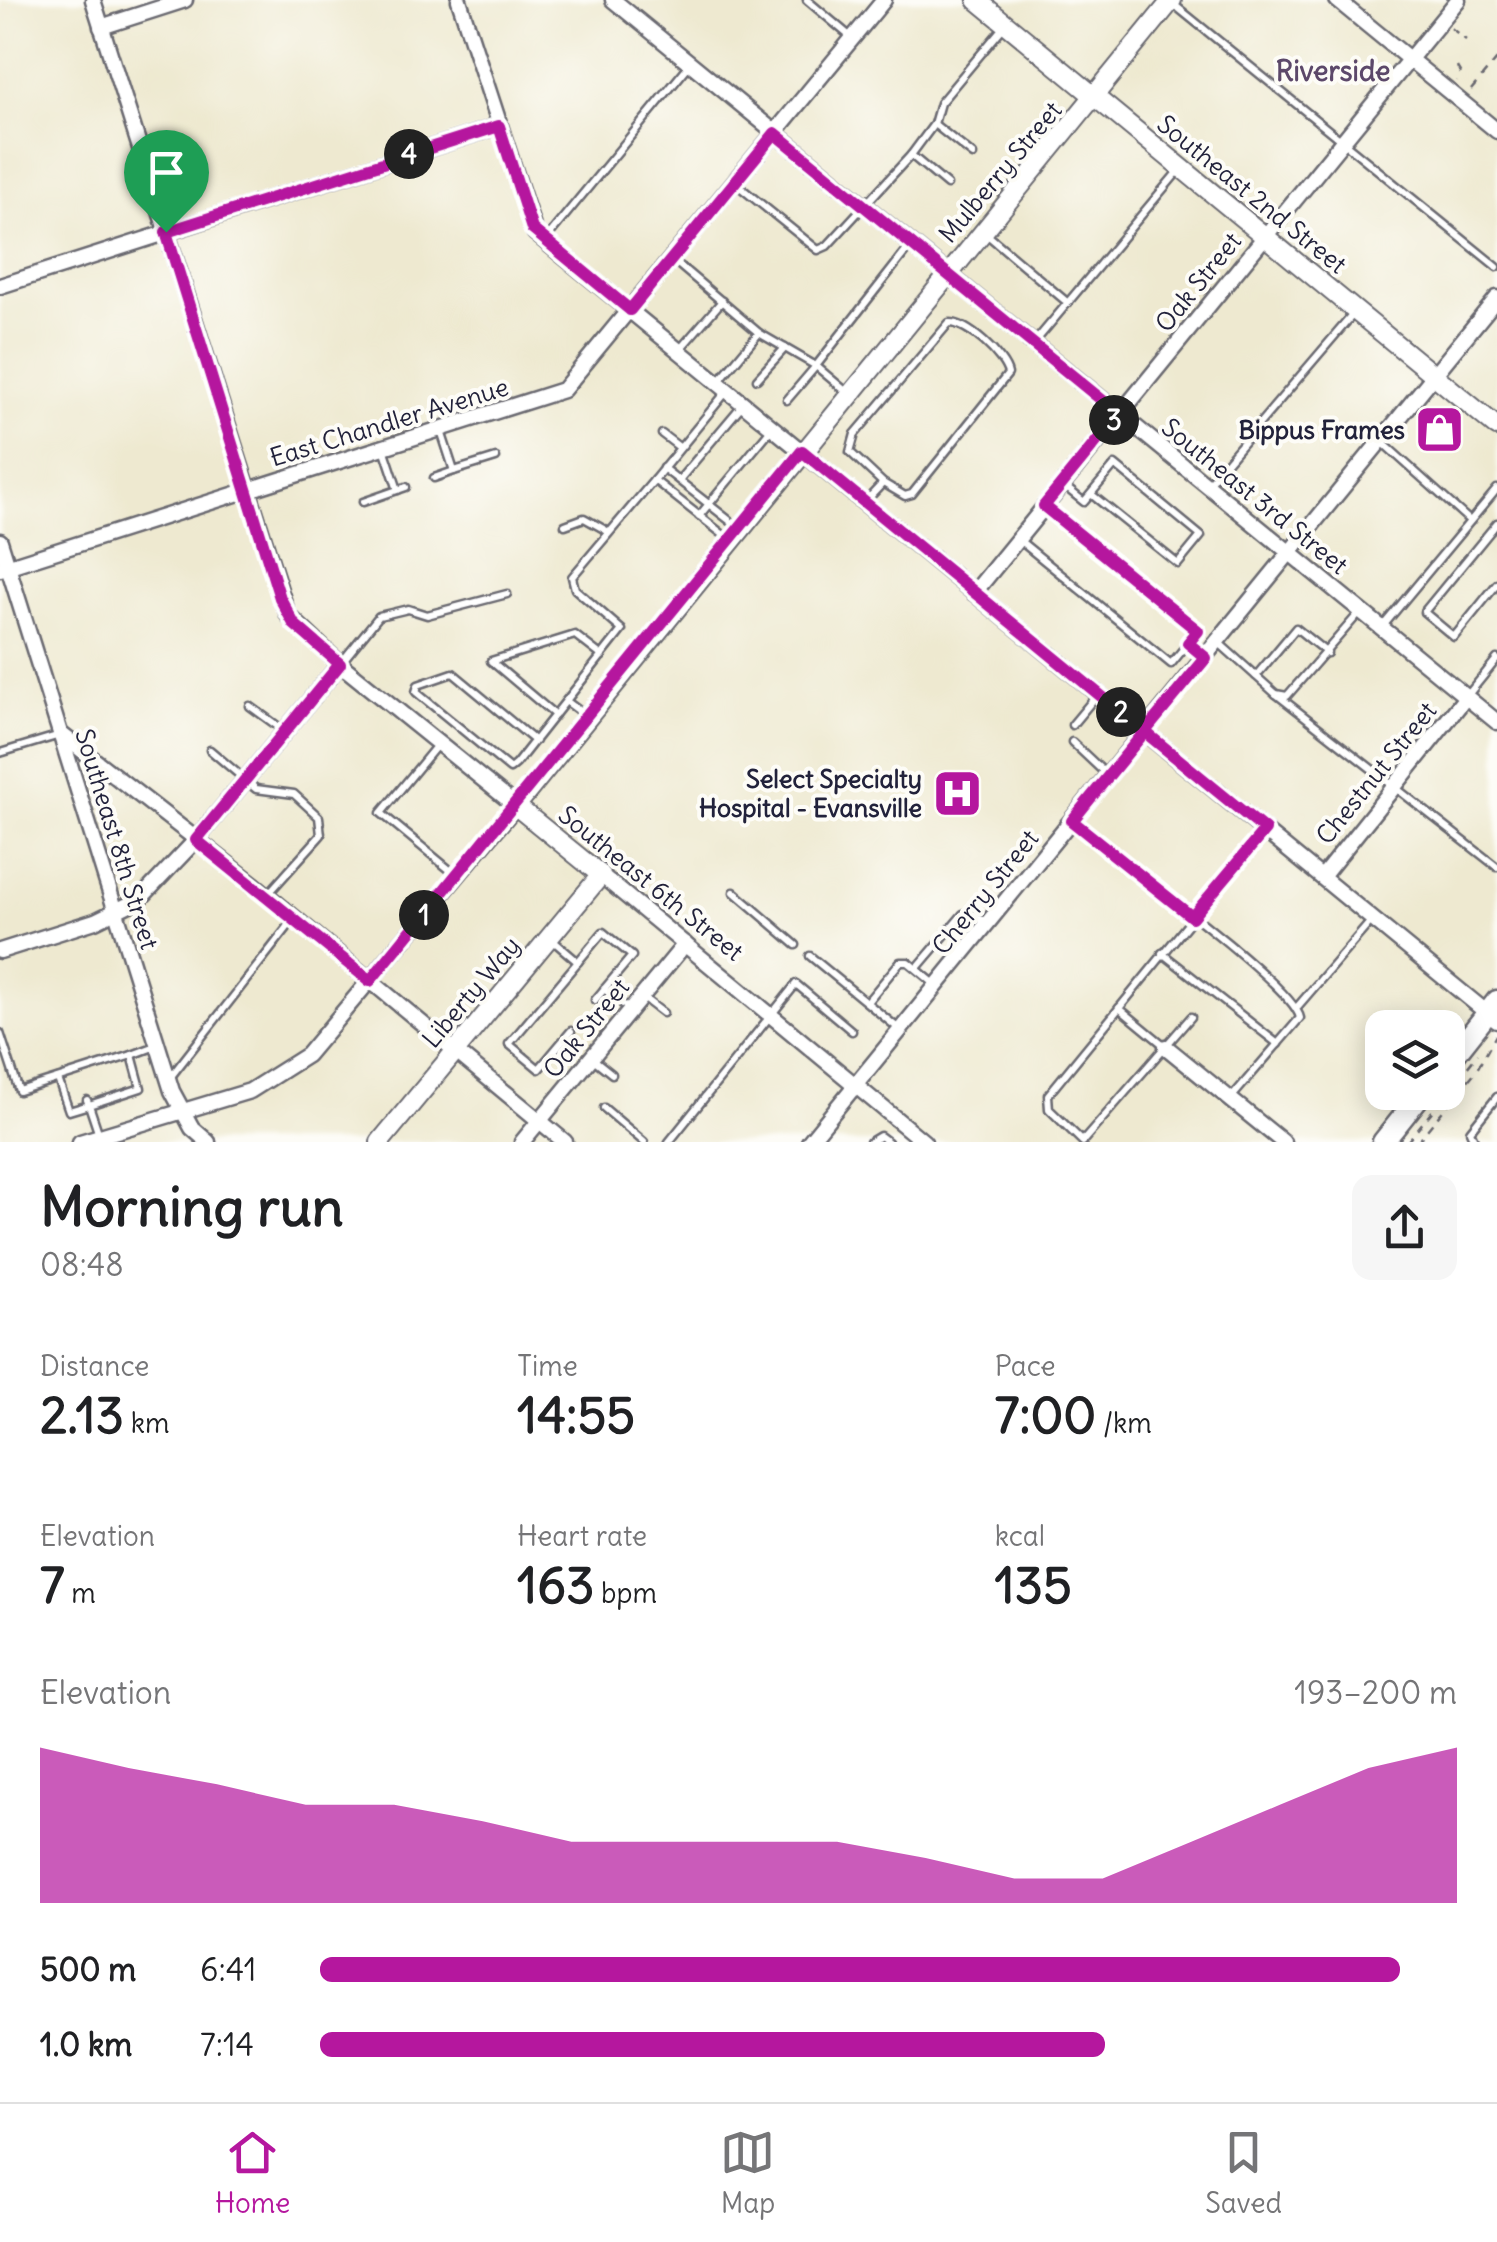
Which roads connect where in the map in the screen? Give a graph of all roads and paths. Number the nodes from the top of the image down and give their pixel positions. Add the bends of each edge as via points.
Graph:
1 (93, 0) edge
2 (185, 0) edge
3 (460, 0) edge
4 (613, 0) edge
5 (808, 0) edge
6 (884, 0) edge
7 (976, 0) edge
8 (1337, 0) edge
9 (1458, 0) edge
10 (1170, 1) edge
11 (1006, 24) junction
12 (101, 27) junction
13 (1454, 30) dead end
14 (852, 38) junction
15 (1466, 40) dead end
16 (1409, 59) junction
17 (1497, 59) edge
18 (690, 64) junction
19 (1457, 67) dead end
20 (1458, 79) dead end
21 (1471, 90) dead end
22 (1094, 97) junction
23 (934, 124) junction
24 (499, 126) junction
25 (1497, 131) edge
26 (775, 133) junction
27 (1342, 141) junction
28 (910, 155) junction
29 (972, 155) dead end
30 (1180, 168) junction
31 (734, 182) junction
32 (947, 186) dead end
33 (864, 206) junction
34 (166, 232) junction
35 (983, 232) junction
36 (1264, 236) junction
37 (544, 240) junction
38 (911, 245) junction
39 (672, 259) junction
40 (1497, 267) edge
41 (947, 274) junction
42 (0, 286) edge
43 (1497, 298) edge
44 (722, 301) junction
45 (1068, 302) junction
46 (630, 310) junction
47 (1356, 311) junction
48 (759, 332) junction
49 (1033, 344) junction
50 (785, 348) junction
51 (678, 350) junction
52 (816, 366) junction
53 (1434, 375) junction
54 (757, 379) dead end
55 (723, 386) junction
56 (848, 394) junction
57 (786, 400) dead end
58 (744, 404) junction
59 (1119, 414) junction
60 (1497, 427) edge
61 (772, 428) junction
62 (440, 430) junction
63 (662, 434) dead end
64 (1381, 441) junction
65 (680, 447) junction
66 (384, 448) junction
67 (802, 451) junction
68 (496, 458) dead end
69 (663, 468) junction
70 (454, 471) junction
71 (434, 478) dead end
72 (654, 480) junction
73 (679, 480) junction
74 (884, 484) junction
75 (1062, 484) junction
76 (1206, 486) junction
77 (1497, 488) edge
78 (246, 491) junction
79 (1091, 494) junction
80 (362, 502) dead end
81 (864, 503) junction
82 (708, 504) junction
83 (1044, 506) junction
84 (699, 516) junction
85 (1470, 521) junction
86 (1497, 523) edge
87 (565, 524) dead end
88 (609, 532) junction
89 (735, 534) junction
90 (1018, 539) junction
91 (0, 540) edge
92 (1290, 554) junction
93 (4, 568) edge
94 (1497, 584) edge
95 (974, 593) junction
96 (508, 594) dead end
97 (1361, 612) junction
98 (1382, 628) junction
99 (1218, 642) junction
100 (1188, 643) junction
101 (1326, 653) junction
102 (602, 656) junction
103 (1206, 658) junction
104 (1497, 659) edge
105 (340, 664) junction
106 (1256, 676) junction
107 (1098, 694) junction
108 (1276, 694) junction
109 (1466, 697) junction
110 (566, 701) junction
111 (250, 706) dead end
112 (555, 715) junction
113 (587, 717) junction
114 (1497, 722) edge
115 (1072, 726) dead end
116 (284, 730) junction
117 (1145, 732) junction
118 (61, 734) junction
119 (535, 741) junction
120 (1072, 742) dead end
121 (439, 744) junction
122 (210, 750) dead end
123 (0, 753) edge
124 (1108, 776) junction
125 (244, 778) junction
126 (1395, 786) junction
127 (516, 806) junction
128 (1072, 821) junction
129 (1265, 830) junction
130 (196, 840) junction
131 (1497, 868) edge
132 (456, 875) junction
133 (601, 875) junction
134 (1322, 877) junction
135 (734, 892) dead end
136 (267, 895) junction
137 (117, 913) junction
138 (1192, 917) junction
139 (295, 918) junction
140 (1374, 918) junction
141 (987, 924) junction
142 (549, 937) junction
143 (686, 944) junction
144 (796, 945) dead end
145 (0, 951) edge
146 (1162, 953) junction
147 (810, 956) dead end
148 (578, 962) junction
149 (917, 968) junction
150 (370, 981) junction
151 (937, 986) junction
152 (604, 989) junction
153 (641, 996) junction
154 (595, 1000) dead end
155 (866, 1002) junction
156 (1298, 1006) junction
157 (1119, 1008) junction
158 (630, 1010) junction
159 (1494, 1012) edge
160 (663, 1013) dead end
161 (770, 1013) junction
162 (1191, 1018) dead end
163 (852, 1030) dead end
164 (900, 1030) junction
165 (571, 1031) dead end
166 (0, 1033) edge
167 (1497, 1034) edge
168 (1278, 1044) junction
169 (1465, 1044) edge
170 (158, 1045) junction
171 (1166, 1046) junction
172 (454, 1052) junction
173 (132, 1055) junction
174 (591, 1057) junction
175 (612, 1074) dead end
176 (58, 1079) junction
177 (169, 1080) junction
178 (856, 1084) junction
179 (1497, 1097) edge
180 (1231, 1099) junction
181 (88, 1102) junction
182 (604, 1108) dead end
183 (180, 1110) junction
184 (1409, 1110) edge
185 (1433, 1110) edge
186 (539, 1122) junction
187 (99, 1136) junction
188 (918, 1140) edge
189 (80, 1142) edge
190 (208, 1142) edge
191 (380, 1142) edge
192 (522, 1142) edge
193 (565, 1142) edge
194 (644, 1142) edge
195 (668, 1142) edge
196 (810, 1142) edge
197 (870, 1142) edge
198 (888, 1142) edge
199 (1083, 1142) edge
200 (1283, 1142) edge
201 (1383, 1142) edge
202 (1407, 1142) edge
203 (1417, 1142) edge
204 (1475, 1142) edge

1 - 12 street, Southeast 6th Street
2 - 12 street
3 - 24 street
4 - 18 street, Southeast 3rd Street
5 - 14 lane
6 - 14 street
7 - 11 street, Southeast 2nd Street
8 - 16 street
9 - 16 street, Oak Street
10 - 22 street, Mulberry Street
10 - 27 lane
11 - 22 street, Southeast 2nd Street
11 - 23 lane via 940,103
12 - 34 street, Southeast 6th Street
13 - 15 path
14 - 26 street
16 - 25 street
16 - 27 street, Oak Street
17 - 21 path
18 - 26 street, Southeast 3rd Street
18 - 37 lane
19 - 20 path
22 - 30 street, Southeast 2nd Street
22 - 35 street, Mulberry Street
23 - 28 lane
23 - 29 lane
24 - 34 street
24 - 37 street via 528,220
26 - 31 street
26 - 33 street, Southeast 3rd Street
27 - 36 street, Oak Street
27 - 40 lane
28 - 32 lane
28 - 33 lane
30 - 36 street, Southeast 2nd Street
30 - 45 lane
31 - 33 lane via 818,250
31 - 39 street
33 - 38 street, Southeast 3rd Street
34 - 42 street
34 - 78 street, Southeast 6th Street
35 - 41 street, Mulberry Street
35 - 45 lane
36 - 47 street, Southeast 2nd Street
36 - 59 street, Oak Street
37 - 46 street
38 - 41 street, Southeast 3rd Street
38 - 52 lane
39 - 44 lane
39 - 46 street
41 - 49 street, Southeast 3rd Street
41 - 56 street, Mulberry Street
43 - 53 street, Cherry Street
44 - 48 lane
44 - 51 lane
45 - 49 lane
46 - 51 street
46 - 62 street, East Chandler Avenue via 563,390
47 - 53 street, Southeast 2nd Street
47 - 76 lane
48 - 50 lane
48 - 55 lane
49 - 59 street, Southeast 3rd Street
50 - 52 lane
50 - 54 lane
51 - 55 street
52 - 56 lane
52 - 57 lane
53 - 60 street, Southeast 2nd Street
53 - 64 street, Cherry Street
55 - 58 street
55 - 65 lane
56 - 67 street, Mulberry Street
58 - 61 street
58 - 73 lane
59 - 75 street, Oak Street
59 - 76 street, Southeast 3rd Street
61 - 67 street
61 - 82 lane
62 - 66 street, East Chandler Avenue
62 - 70 lane
63 - 65 lane
64 - 85 lane
64 - 92 street, Cherry Street
65 - 69 lane
66 - 78 street, East Chandler Avenue
66 - 80 lane via 402,488
67 - 81 street
67 - 89 street, Mulberry Street
68 - 70 lane
69 - 72 lane
69 - 73 lane
70 - 71 lane
72 - 84 lane
72 - 88 lane
73 - 82 lane
74 - 74 lane via 849,446 949,323 961,324 1004,362 1008,374 912,494
74 - 81 lane
75 - 79 lane via 1084,502
75 - 83 street, Oak Street
76 - 92 street, Southeast 3rd Street
77 - 85 lane
78 - 93 street, East Chandler Avenue
78 - 105 street, Southeast 6th Street via 288,615
79 - 79 lane via 1116,465 1202,536 1178,564
81 - 95 street
82 - 84 lane
82 - 89 lane
83 - 90 street, Oak Street
83 - 100 lane via 1198,631
84 - 89 lane
85 - 98 lane
86 - 94 lane via 1424,612 1454,636
87 - 88 lane via 584,518
88 - 102 lane via 572,576 574,589 622,630
89 - 113 street, Mulberry Street
90 - 95 street, Oak Street
90 - 100 lane via 1171,664
91 - 93 street, Southeast 8th Street
92 - 97 street, Southeast 3rd Street
92 - 99 street, Cherry Street
93 - 118 street, Southeast 8th Street
95 - 107 street
96 - 105 lane via 427,615 408,609 379,616
97 - 98 street, Southeast 3rd Street
97 - 101 lane
98 - 109 street, Southeast 3rd Street
99 - 103 street, Cherry Street
99 - 106 lane
100 - 103 lane
101 - 106 lane via 1296,628
101 - 108 lane via 1293,694
102 - 110 lane
102 - 112 lane via 575,636 491,661
103 - 117 street, Cherry Street
104 - 109 lane
105 - 116 street
105 - 121 street, Southeast 6th Street
106 - 108 lane
107 - 115 lane
107 - 117 street
108 - 126 lane
109 - 114 street, Southeast 3rd Street
109 - 126 street, Chestnut Street
110 - 112 lane
110 - 113 lane
111 - 116 lane
112 - 119 lane
113 - 127 street, Mulberry Street
116 - 125 street
117 - 124 street, Cherry Street
117 - 129 street
118 - 123 lane
118 - 130 street
118 - 137 street, Southeast 8th Street
119 - 119 lane via 510,769 416,692 418,684 453,673
120 - 124 lane
121 - 127 street, Southeast 6th Street
121 - 132 lane via 382,813
122 - 125 lane
124 - 128 street, Cherry Street
125 - 130 street
125 - 136 lane via 256,790 294,794 321,825
126 - 131 lane
126 - 134 street, Chestnut Street
127 - 132 street, Mulberry Street
127 - 133 street, Southeast 6th Street
128 - 138 lane
128 - 141 street, Cherry Street
129 - 134 street
129 - 138 lane
130 - 136 street
130 - 137 street via 140,899
132 - 150 street, Mulberry Street
133 - 142 street, Liberty Way
133 - 143 street, Southeast 6th Street
134 - 140 street
135 - 144 lane
136 - 139 street
137 - 145 street
137 - 170 street, Southeast 8th Street
138 - 146 lane
138 - 156 lane
139 - 150 street
139 - 177 lane
140 - 156 lane
140 - 159 street
141 - 149 lane via 963,914
141 - 151 street, Cherry Street
142 - 148 lane
142 - 172 street, Liberty Way
143 - 153 street, Oak Street
143 - 161 street, Southeast 6th Street
146 - 157 lane
146 - 168 lane
147 - 155 lane
148 - 152 lane via 603,932 632,956
148 - 165 lane via 509,1044 539,1069
149 - 151 lane
149 - 155 lane via 900,962
150 - 172 street
150 - 183 street, Mulberry Street via 307,1055 280,1076
151 - 164 street, Cherry Street
152 - 154 lane
152 - 158 lane
153 - 158 street, Oak Street
153 - 160 lane
155 - 164 lane
156 - 168 lane via 1300,1018
157 - 171 lane
157 - 199 lane via 1048,1095 1049,1109
158 - 174 street, Oak Street
159 - 169 main road
161 - 163 lane via 796,984
161 - 178 street, Southeast 6th Street
161 - 195 lane
162 - 171 lane
164 - 178 street, Cherry Street
166 - 176 lane via 20,1092
167 - 203 path via 1476,1071
168 - 180 lane
170 - 173 lane
170 - 177 street, Southeast 8th Street
171 - 180 street
171 - 199 lane
172 - 186 street
172 - 191 street, Liberty Way
173 - 176 lane
173 - 181 lane via 142,1088
174 - 175 lane
174 - 186 street, Oak Street
176 - 181 lane via 69,1111
177 - 183 street, Southeast 8th Street
178 - 188 street, Southeast 6th Street
178 - 196 street, Cherry Street
179 - 204 lane via 1470,1130
180 - 200 street
181 - 187 lane
182 - 194 lane
183 - 187 street, Mulberry Street
183 - 190 street, Southeast 8th Street
184 - 201 main road
185 - 202 path
186 - 192 street, Oak Street
186 - 193 street
187 - 189 street, Mulberry Street
197 - 198 lane via 880,1136

